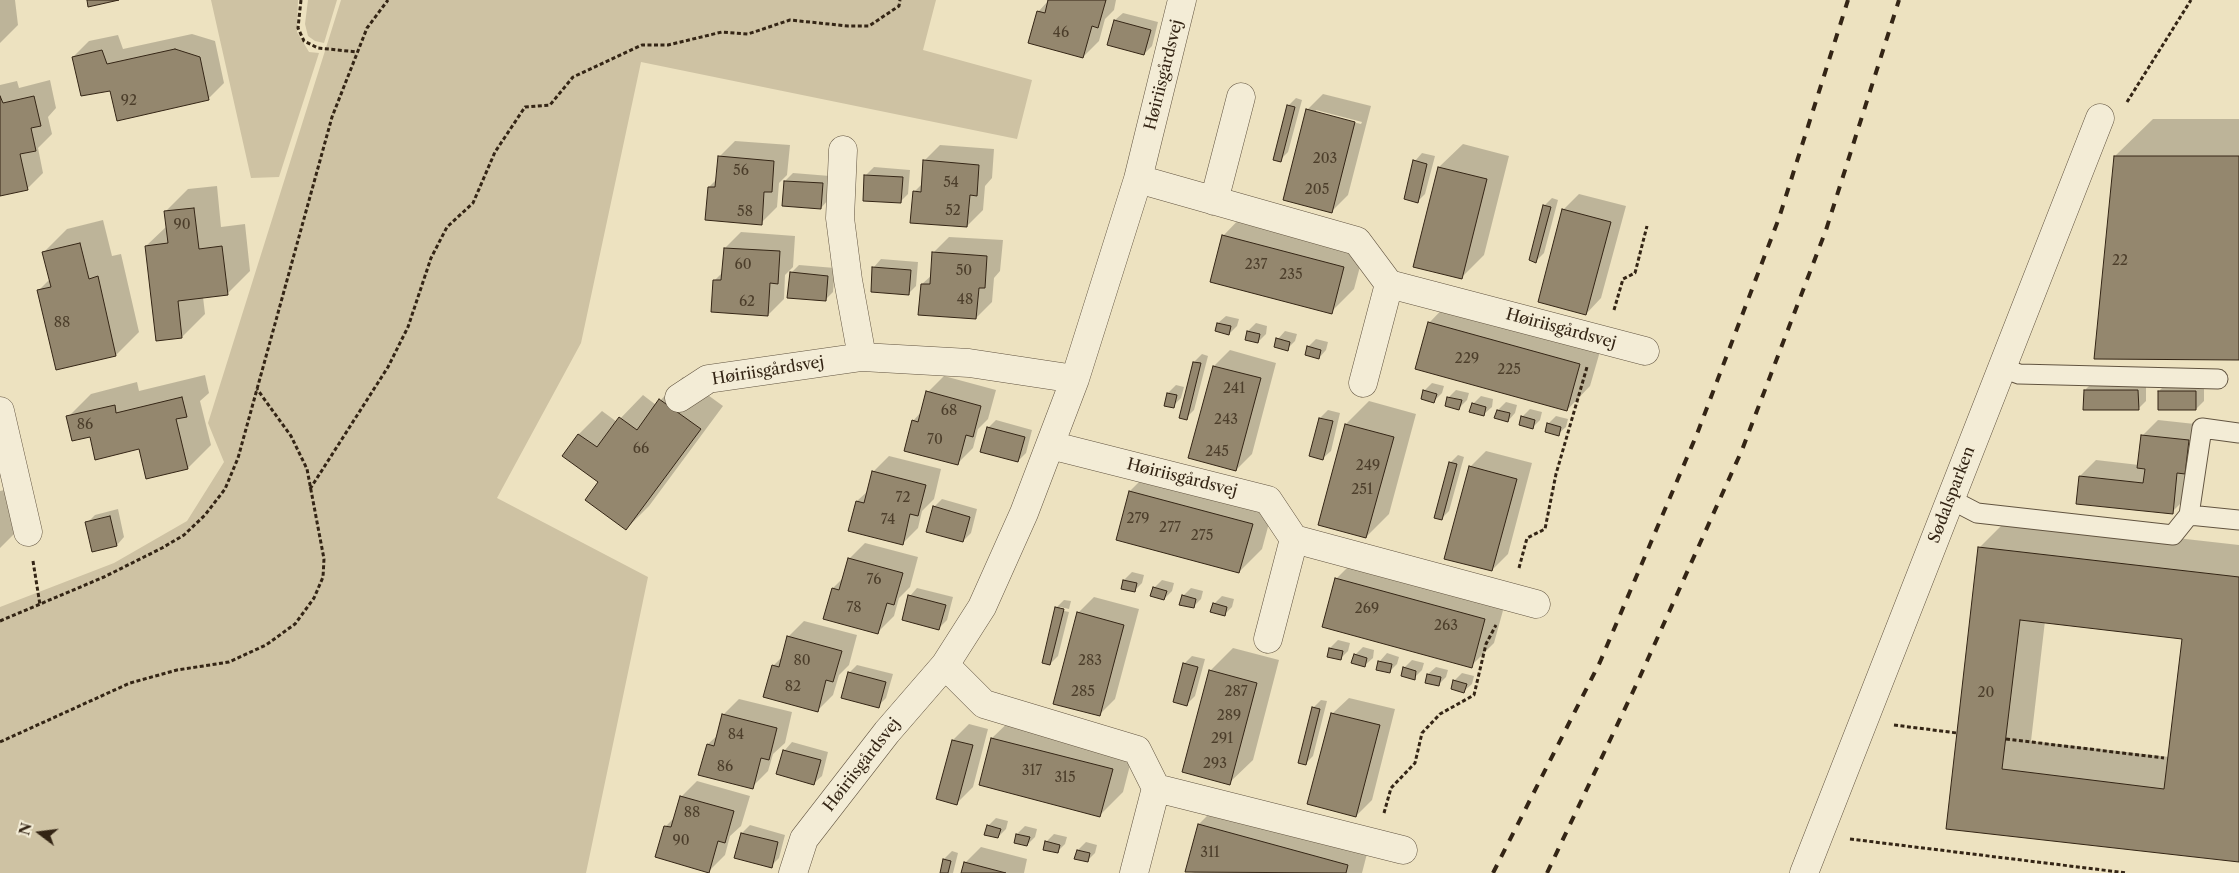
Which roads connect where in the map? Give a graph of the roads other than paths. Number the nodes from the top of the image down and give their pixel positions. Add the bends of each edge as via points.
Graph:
1 (1182, 0) edge
2 (1241, 96) dead end
3 (2100, 118) road end
4 (843, 150) dead end
5 (1138, 179) junction
6 (1214, 200) junction
7 (1389, 284) junction
8 (1645, 351) dead end
9 (862, 357) junction
10 (2002, 368) junction
11 (1075, 379) junction
12 (2218, 379) dead end
13 (1363, 383) dead end
14 (679, 398) dead end
15 (0, 411) edge
16 (2239, 433) edge
17 (1050, 445) junction
18 (1950, 499) junction
19 (2189, 515) junction
20 (2239, 520) edge
21 (28, 532) road end
22 (1294, 539) junction
23 (1536, 604) dead end
24 (1268, 639) dead end
25 (945, 665) junction
26 (1156, 788) junction
27 (1403, 850) dead end
28 (793, 873) edge
29 (1134, 873) edge
30 (1804, 873) edge

1 - 5 street, Høiriisgårdsvej
2 - 6 street
3 - 10 street, Sødalsparken
4 - 9 street via 840,218
5 - 6 street
5 - 11 street, Høiriisgårdsvej
6 - 7 street via 1357,241
7 - 8 street, Høiriisgårdsvej
7 - 13 street
9 - 11 street, Høiriisgårdsvej via 969,363
9 - 14 street, Høiriisgårdsvej via 708,379
10 - 12 lane via 2019,374
10 - 18 street, Sødalsparken
11 - 17 street, Høiriisgårdsvej
15 - 21 street
16 - 19 lane via 2202,428
17 - 22 street, Høiriisgårdsvej via 1268,500
17 - 25 street, Høiriisgårdsvej via 982,608
18 - 19 lane via 1977,513 2173,535
18 - 30 street, Sødalsparken
19 - 20 lane
22 - 23 street
22 - 24 street
25 - 26 street via 984,704 1136,750
25 - 28 street, Høiriisgårdsvej via 887,732 804,839
26 - 27 street
26 - 29 street

